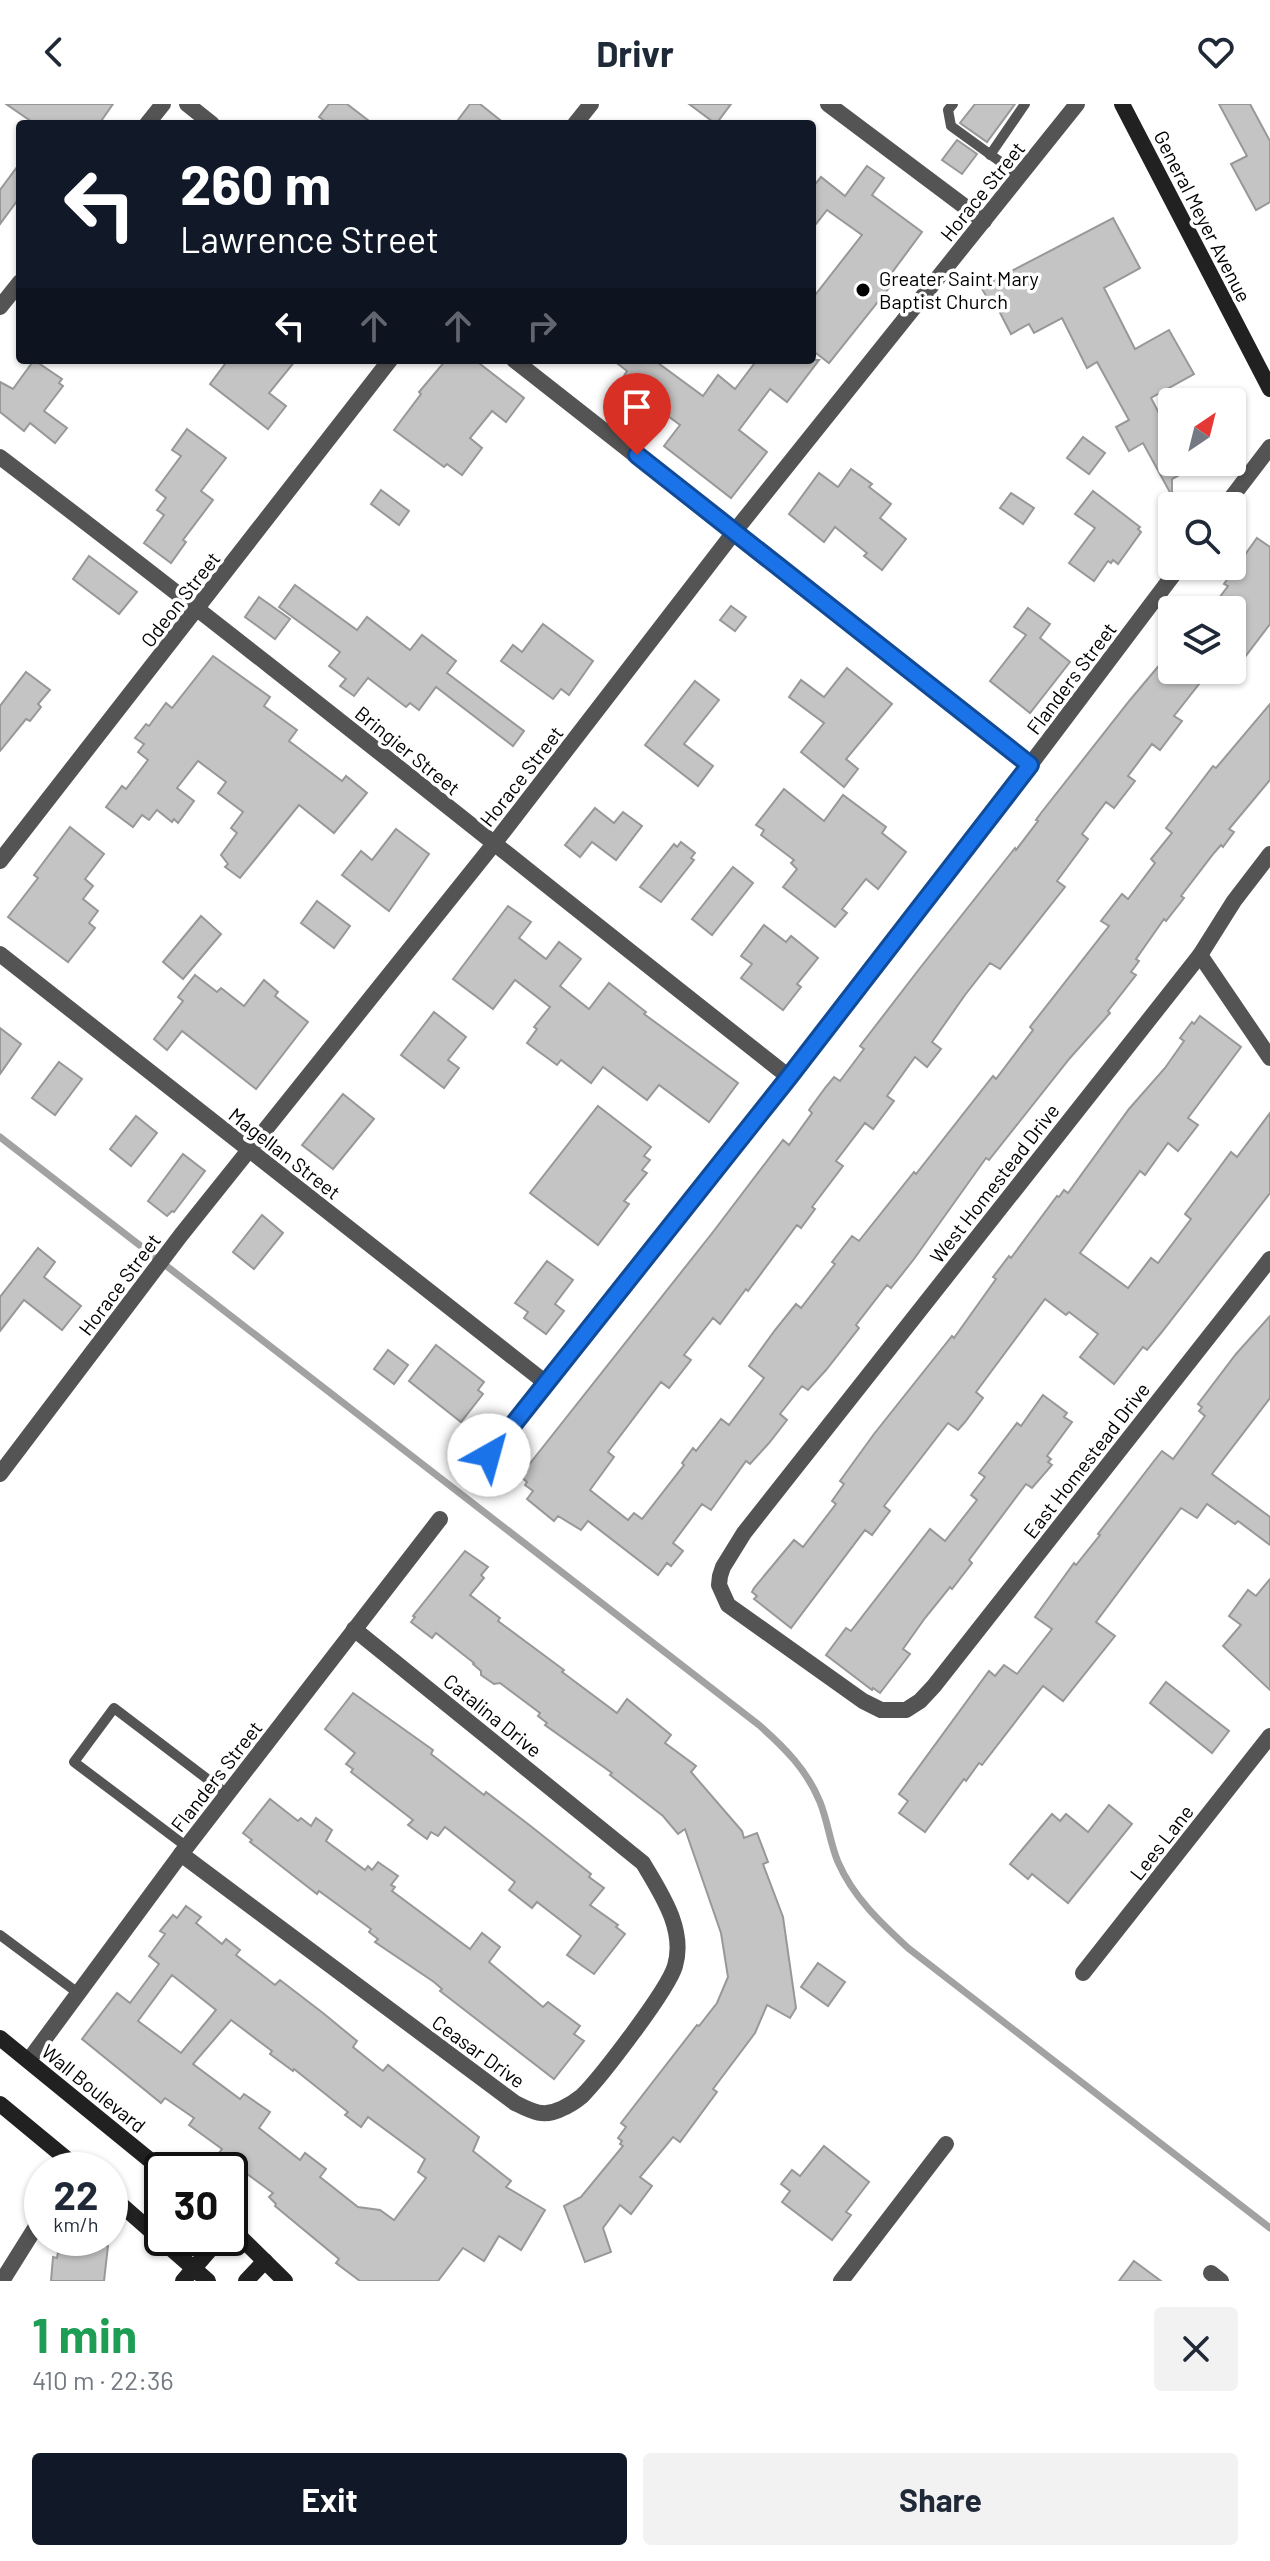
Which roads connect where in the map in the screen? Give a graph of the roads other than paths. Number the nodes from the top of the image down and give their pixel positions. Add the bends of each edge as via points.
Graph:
1 (163, 104) edge
2 (187, 104) edge
3 (591, 104) edge
4 (828, 104) edge
5 (953, 104) edge
6 (1025, 104) edge
7 (1077, 104) edge
8 (1122, 104) edge
9 (150, 120) edge
10 (207, 120) edge
11 (578, 120) edge
12 (990, 155) junction
13 (1020, 176) junction
14 (984, 221) junction
15 (16, 287) edge
16 (0, 307) edge
17 (387, 364) edge
18 (519, 364) edge
19 (1270, 389) edge
20 (1270, 447) edge
21 (0, 457) edge
22 (1236, 492) edge
23 (735, 531) junction
24 (1169, 580) edge
25 (199, 608) junction
26 (1030, 765) junction
27 (493, 845) junction
28 (1270, 854) edge
29 (0, 861) edge
30 (0, 954) edge
31 (1200, 955) junction
32 (1270, 1058) edge
33 (789, 1077) junction
34 (248, 1150) junction
35 (1270, 1259) edge
36 (546, 1383) junction
37 (489, 1455) dead end
38 (2, 1467) edge
39 (440, 1519) dead end
40 (354, 1629) junction
41 (934, 1686) joint
42 (1270, 1736) edge
43 (227, 1794) junction
44 (607, 1832) joint
45 (184, 1850) junction
46 (0, 1935) edge
47 (1083, 1973) dead end
48 (78, 1993) junction
49 (0, 2038) edge
50 (29, 2060) junction
51 (0, 2104) edge
52 (946, 2144) dead end
53 (58, 2152) edge
54 (144, 2155) edge
55 (128, 2213) edge
56 (248, 2244) edge
57 (24, 2246) edge
58 (205, 2256) edge
59 (265, 2261) junction
60 (189, 2275) edge
61 (2, 2281) edge
62 (208, 2281) edge
63 (246, 2281) edge
64 (285, 2281) edge
65 (841, 2281) edge

1 - 9 street
2 - 10 street
3 - 11 street
4 - 14 street
5 - 12 lane via 948,110 951,126
6 - 12 lane
7 - 13 street, Horace Street
8 - 19 street, General Meyer Avenue
12 - 13 lane
13 - 14 street, Horace Street
14 - 23 street, Horace Street
15 - 16 street
17 - 25 street, Odeon Street
18 - 23 street
20 - 22 street
21 - 25 street, Bringier Street
23 - 26 street
23 - 27 street, Horace Street
24 - 26 street, Flanders Street
25 - 27 street, Bringier Street
25 - 29 street, Odeon Street
26 - 33 street, Flanders Street
27 - 33 street, Bringier Street
27 - 34 street, Horace Street
28 - 31 street, West Homestead Drive
30 - 34 street, Magellan Street
31 - 32 street
31 - 41 street, West Homestead Drive via 744,1533 723,1567 719,1585 728,1605 881,1710 906,1710
33 - 36 street, Flanders Street
34 - 36 street, Magellan Street
34 - 38 street, Horace Street
35 - 41 street, East Homestead Drive
36 - 37 street, Flanders Street
39 - 40 street, Flanders Street
40 - 43 street, Flanders Street
40 - 44 street, Catalina Drive
42 - 47 street, Lees Lane
43 - 45 street, Flanders Street
43 - 45 lane via 114,1708 74,1762
44 - 45 street, Ceasar Drive via 643,1863 664,1899 674,1924 675,1965 596,2081 559,2111 537,2114 486,2082
45 - 48 street, Flanders Street
46 - 48 lane
48 - 50 street, Flanders Street
49 - 50 street, Wall Boulevard
50 - 54 street, Wall Boulevard
51 - 53 street
52 - 65 street
55 - 60 street
56 - 59 street
57 - 61 street
58 - 60 street
59 - 63 street
59 - 64 street
60 - 62 street

